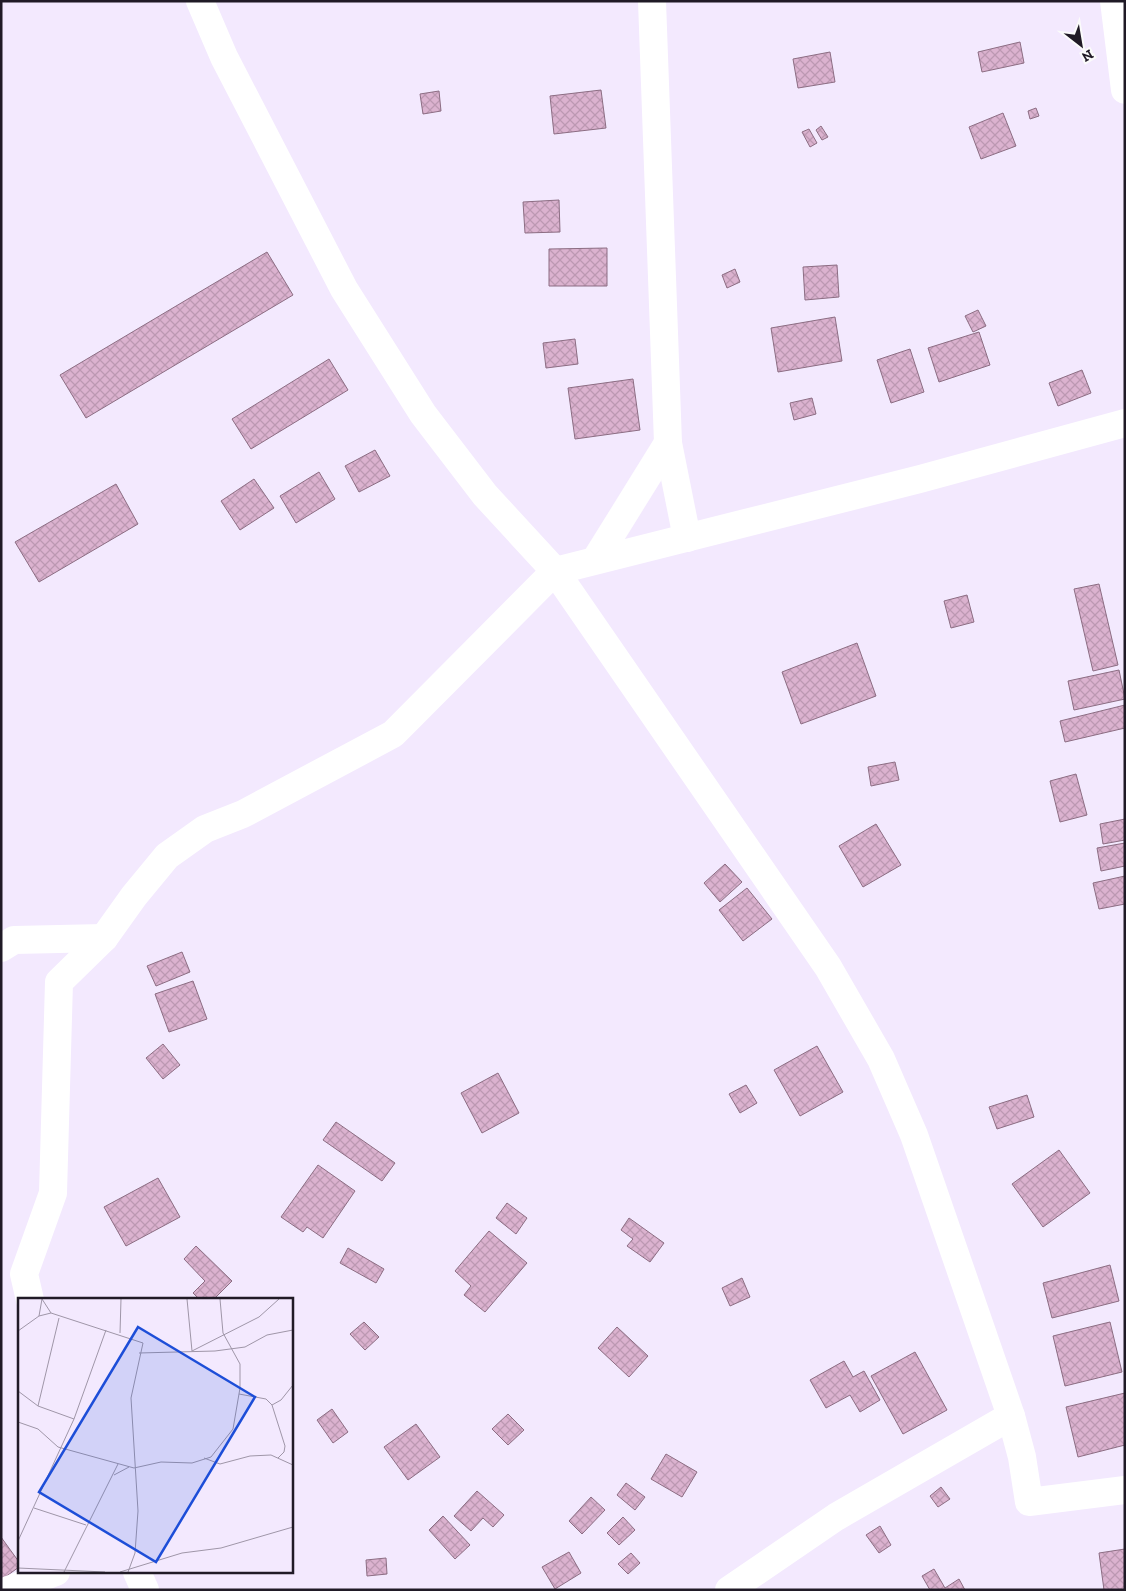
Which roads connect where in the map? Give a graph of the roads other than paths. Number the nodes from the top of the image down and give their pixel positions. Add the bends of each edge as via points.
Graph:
1 (200, 1) edge
2 (652, 1) edge
3 (1114, 1) edge
4 (1125, 90) edge
5 (1125, 423) edge
6 (668, 443) junction
7 (687, 538) junction
8 (596, 559) junction
9 (555, 570) junction
10 (104, 938) junction
11 (1, 948) edge
12 (30, 1298) edge
13 (1011, 1416) junction
14 (1125, 1490) edge
15 (51, 1574) edge
16 (138, 1574) edge
17 (8, 1590) edge
18 (145, 1590) edge
19 (729, 1590) edge

1 - 9 street via 224,57 344,289 423,414 485,495
2 - 6 street
3 - 4 street
5 - 7 street
6 - 7 street
6 - 8 street
7 - 8 street
8 - 9 street
9 - 10 street via 393,734 243,814 205,829 166,856
9 - 13 street via 828,967 881,1060 914,1135
10 - 11 street via 14,940
10 - 12 street via 59,982 53,1193 24,1274
13 - 14 street via 1029,1502
13 - 19 street via 836,1517
15 - 17 street
16 - 18 street

